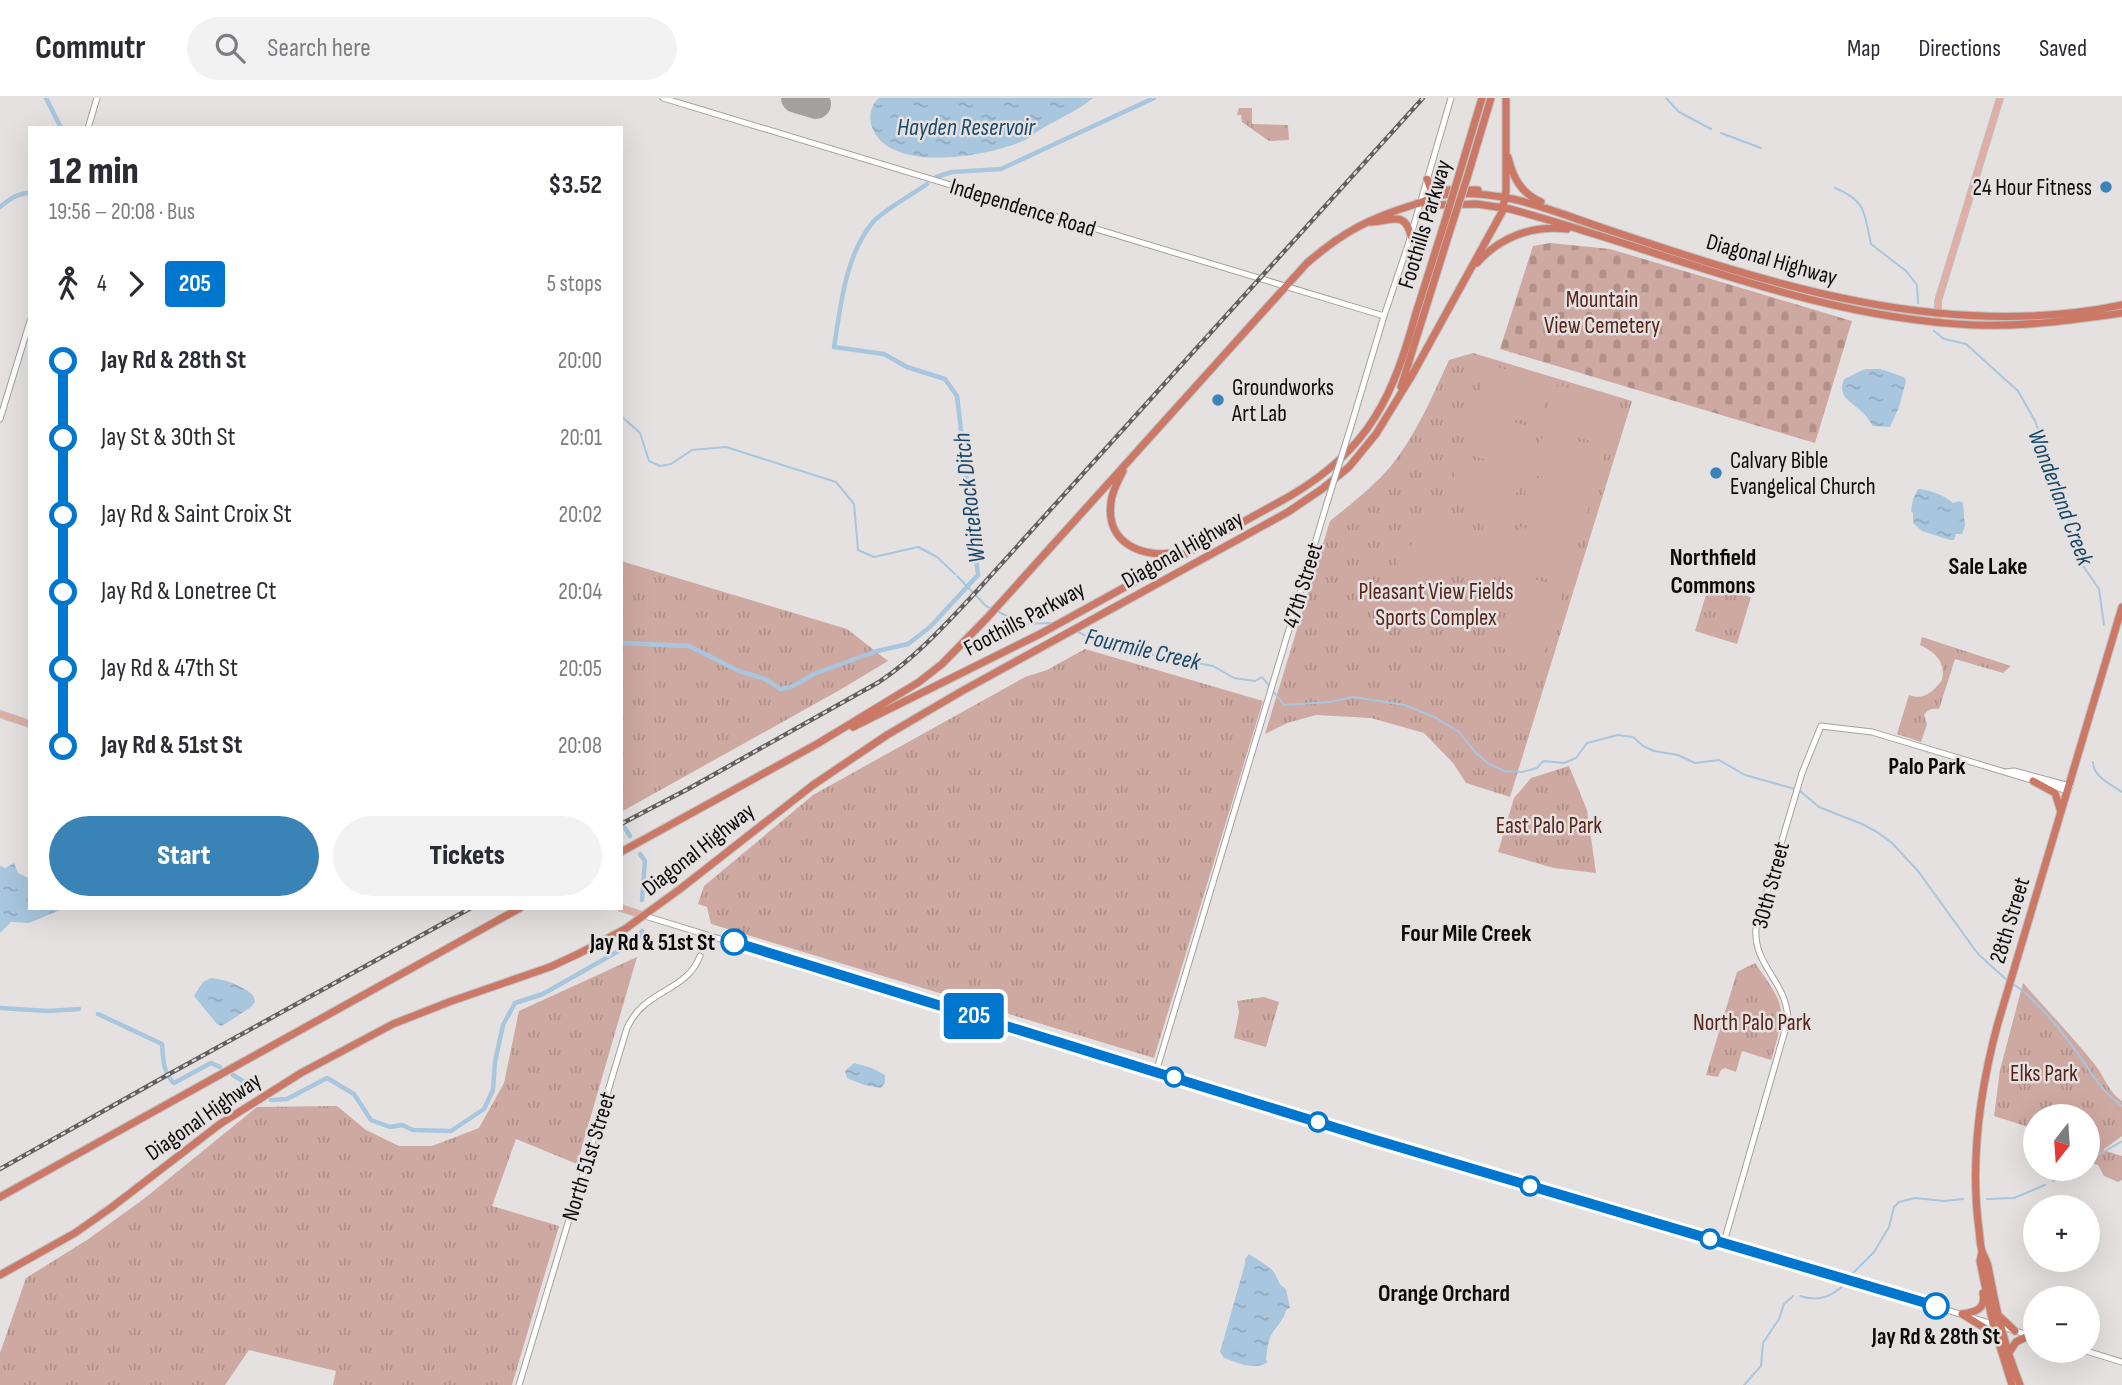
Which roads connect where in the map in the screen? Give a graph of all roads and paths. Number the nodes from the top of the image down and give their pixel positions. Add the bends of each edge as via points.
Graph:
1 (97, 98) edge
2 (663, 98) edge
3 (1451, 98) edge
4 (1482, 98) edge
5 (1491, 98) edge
6 (1506, 98) edge
7 (2000, 98) edge
8 (89, 126) edge
9 (1506, 146) junction
10 (1427, 179) junction
11 (1495, 196) junction
12 (1505, 197) junction
13 (1420, 203) junction
14 (1503, 207) junction
15 (1366, 221) junction
16 (1449, 221) junction
17 (1600, 227) junction
18 (1585, 231) junction
19 (1411, 236) junction
20 (1472, 268) junction
21 (1285, 286) junction
22 (1815, 296) junction
23 (2122, 306) edge
24 (2122, 313) edge
25 (1384, 316) junction
26 (1938, 318) junction
27 (28, 328) edge
28 (1392, 410) junction
29 (0, 419) edge
30 (1128, 462) junction
31 (1190, 549) junction
32 (2122, 607) edge
33 (0, 714) edge
34 (28, 722) edge
35 (817, 744) junction
36 (2006, 772) junction
37 (2034, 781) junction
38 (2069, 788) junction
39 (2061, 815) junction
40 (623, 851) edge
41 (623, 909) edge
42 (516, 910) edge
43 (645, 916) junction
44 (700, 956) dead end
45 (1156, 1072) junction
46 (0, 1197) edge
47 (1724, 1242) junction
48 (1982, 1251) junction
49 (1980, 1261) junction
50 (0, 1275) edge
51 (1962, 1314) junction
52 (1997, 1314) junction
53 (1996, 1325) junction
54 (2015, 1331) junction
55 (2023, 1333) edge
56 (2023, 1339) edge
57 (2005, 1354) junction
58 (2100, 1355) edge
59 (2122, 1362) edge
60 (519, 1385) edge
61 (2012, 1385) edge
62 (2020, 1385) edge

1 - 8 street
2 - 21 street, Independence Road
3 - 10 street, 47th Street
4 - 16 highway, Foothills Parkway, bridge
5 - 16 highway, Foothills Parkway, bridge
6 - 9 highway
7 - 26 main road via 1941,293
9 - 12 highway
9 - 17 highway via 1513,174 1526,193
10 - 11 highway via 1433,190 1479,190
10 - 13 street, 47th Street
11 - 12 highway, Diagonal Highway
11 - 13 highway, Diagonal Highway via 1447,196
12 - 14 highway
12 - 17 highway, Diagonal Highway
13 - 14 highway, Diagonal Highway
13 - 15 highway, Diagonal Highway
13 - 19 street, 47th Street
14 - 18 highway, Diagonal Highway
14 - 20 highway
15 - 19 highway via 1403,220
15 - 21 highway, Diagonal Highway via 1320,251
16 - 28 highway, Foothills Parkway
16 - 31 highway, Foothills Parkway via 1399,365 1367,429 1315,480
17 - 22 highway, Diagonal Highway
18 - 20 highway via 1551,228 1519,233
18 - 22 highway, Diagonal Highway
19 - 25 street, 47th Street
20 - 28 highway
21 - 25 street, Independence Road
21 - 30 highway, Diagonal Highway
22 - 26 highway, Diagonal Highway via 1862,311
23 - 26 highway, Diagonal Highway via 2039,316
24 - 26 highway, Diagonal Highway via 2028,325 1975,325
25 - 45 street, 47th Street, bridge
27 - 29 street
28 - 43 highway, Diagonal Highway via 1358,457 1322,489 887,735 830,772
30 - 31 highway via 1110,504 1118,534 1131,547 1147,553
30 - 35 highway, Diagonal Highway via 954,653 931,673
31 - 35 highway, Foothills Parkway via 1040,634
32 - 38 highway, 28th Street
33 - 34 main road
35 - 40 highway, Diagonal Highway
36 - 37 street
36 - 38 street
36 - 47 street, 30th Street via 1872,732 1821,726 1805,765 1755,936 1759,955 1786,1000 1788,1020
37 - 38 street
37 - 39 highway via 2055,793
38 - 39 highway, 28th Street
39 - 48 highway, 28th Street via 1989,1062 1980,1119 1977,1191
41 - 43 main road
42 - 46 highway, Diagonal Highway
43 - 45 street
43 - 50 highway, Diagonal Highway via 580,954 393,1024 301,1073 220,1124 75,1233
44 - 60 street, North 51st Street via 688,975 642,1005 627,1028
45 - 47 street
47 - 51 street
48 - 49 highway, 28th Street
48 - 52 highway, 28th Street
49 - 51 highway via 1983,1304 1975,1312
49 - 53 highway, 28th Street
51 - 53 street
51 - 57 highway via 1988,1330
52 - 53 highway, 28th Street
52 - 54 highway
53 - 54 street
53 - 57 highway
54 - 55 street
56 - 57 highway
57 - 61 highway
57 - 62 highway
58 - 59 street

